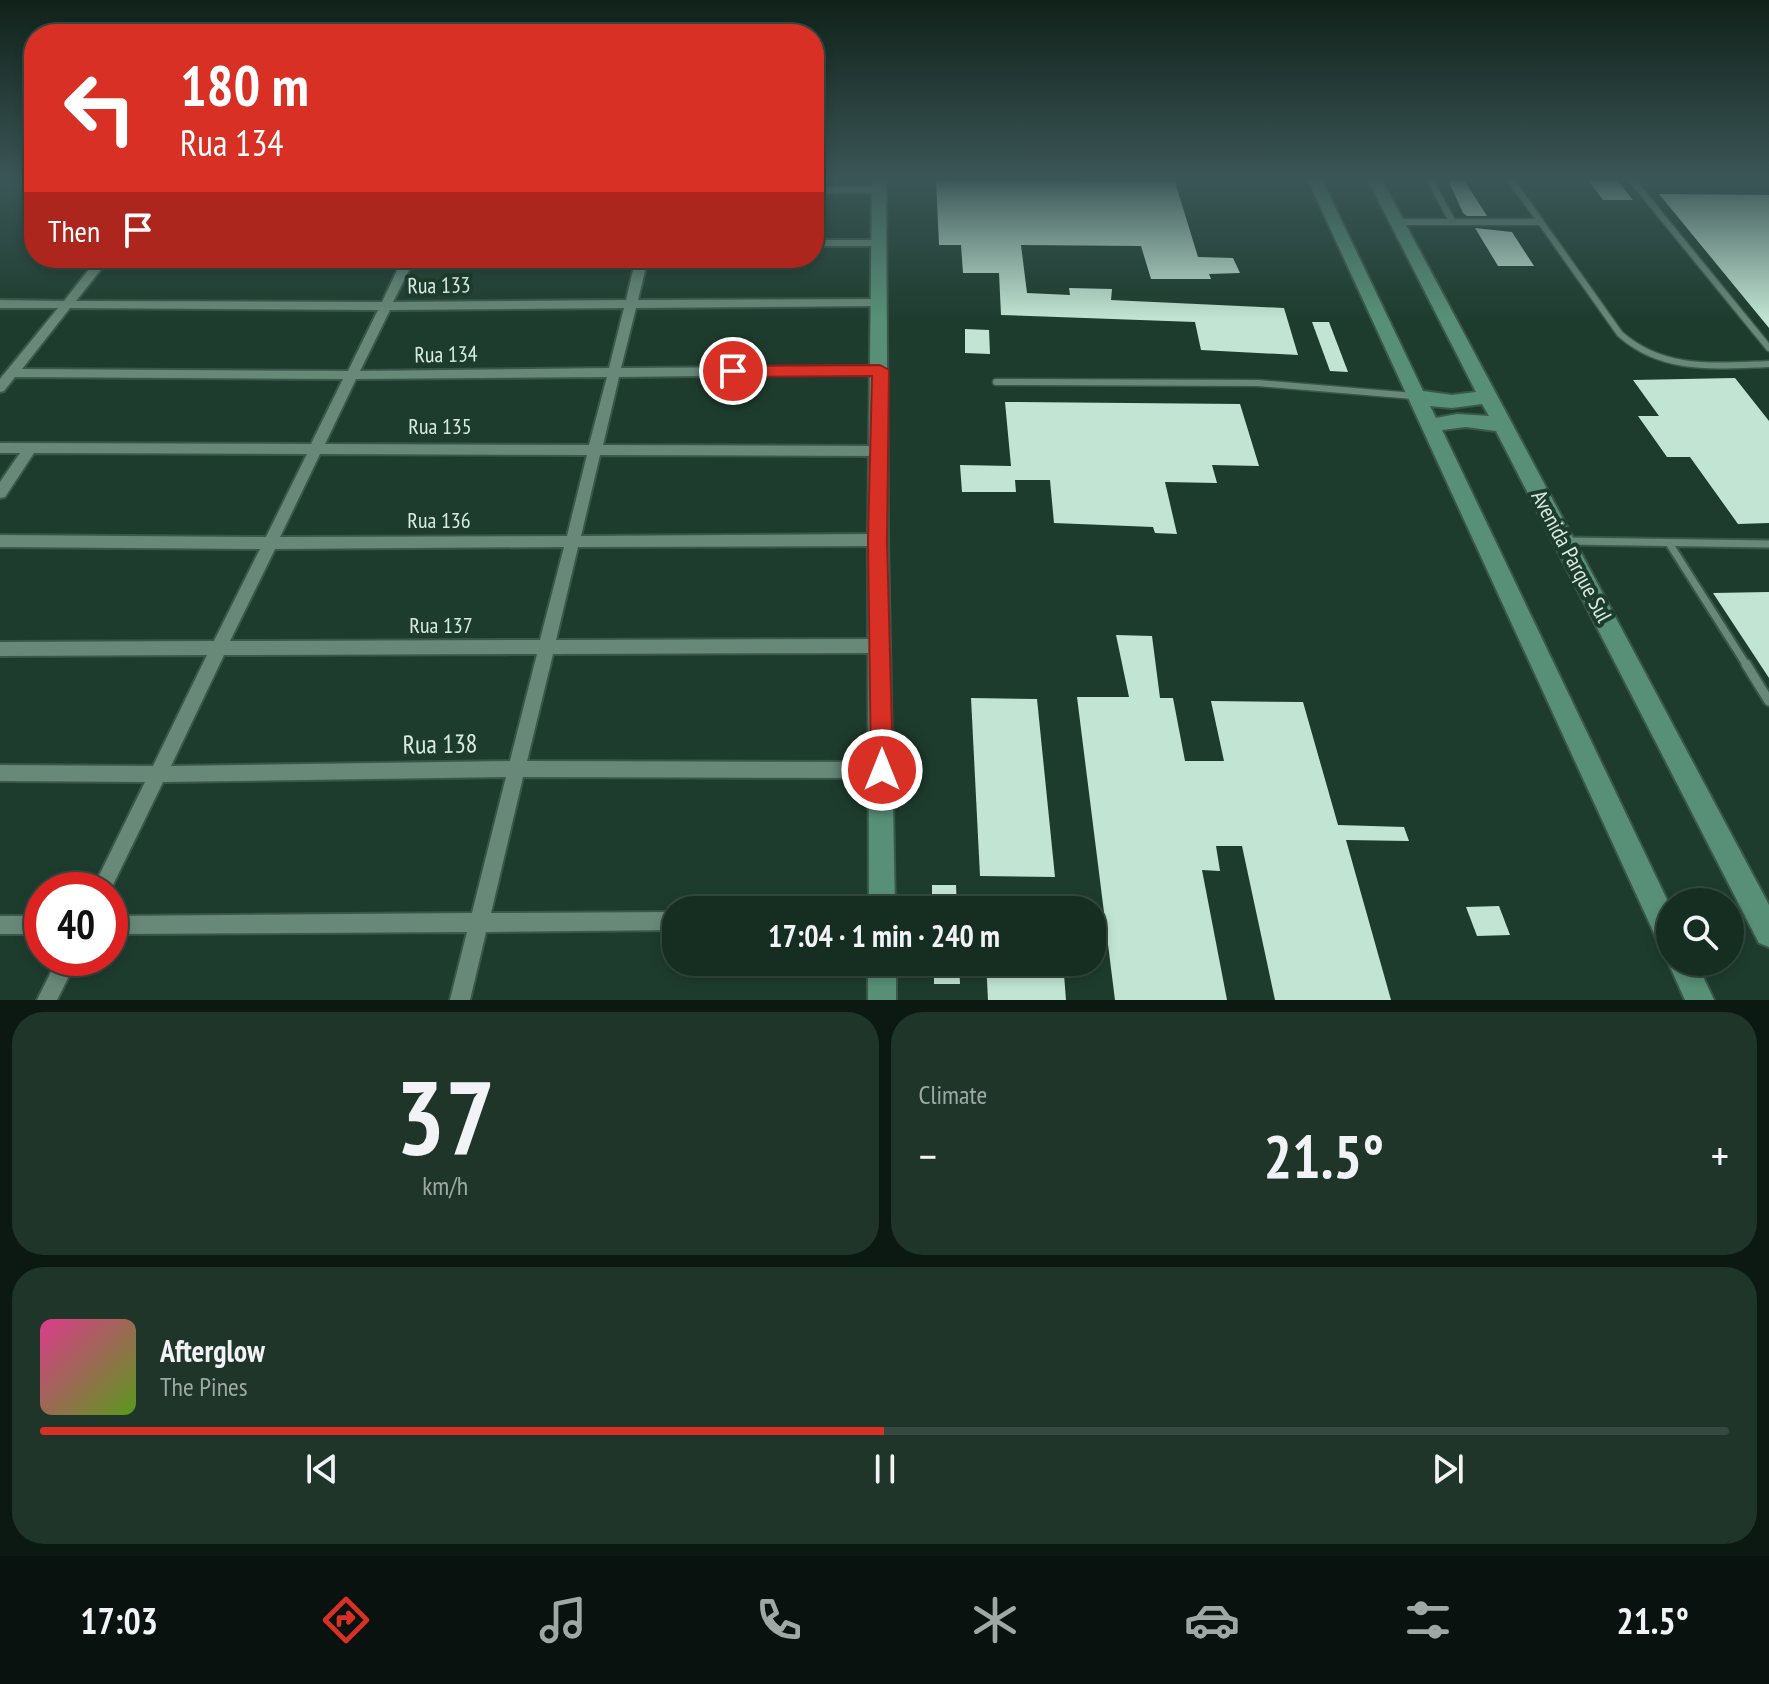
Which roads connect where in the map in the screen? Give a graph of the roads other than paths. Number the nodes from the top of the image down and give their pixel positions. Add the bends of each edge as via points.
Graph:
1 (879, 227) edge
2 (1337, 227) edge
3 (1400, 227) edge
4 (1543, 227) edge
5 (1670, 227) edge
6 (824, 243) edge
7 (879, 243) junction
8 (96, 268) edge
9 (404, 268) edge
10 (640, 268) edge
11 (879, 302) junction
12 (68, 303) junction
13 (631, 303) junction
14 (0, 304) edge
15 (387, 306) junction
16 (1769, 348) edge
17 (1769, 364) edge
18 (880, 370) junction
19 (616, 372) junction
20 (12, 373) junction
21 (354, 375) junction
22 (996, 382) dead end
23 (0, 388) edge
24 (1417, 396) junction
25 (1487, 396) junction
26 (1503, 425) junction
27 (1431, 427) junction
28 (0, 448) edge
29 (315, 448) junction
30 (598, 448) junction
31 (30, 449) junction
32 (879, 451) junction
33 (0, 493) edge
34 (878, 540) junction
35 (0, 541) edge
36 (573, 541) junction
37 (1564, 541) junction
38 (270, 543) junction
39 (1669, 543) junction
40 (1769, 544) edge
41 (220, 646) junction
42 (881, 646) junction
43 (547, 648) junction
44 (0, 649) edge
45 (1769, 701) edge
46 (516, 769) junction
47 (882, 770) junction
48 (0, 773) edge
49 (157, 774) junction
50 (110, 872) edge
51 (882, 896) edge
52 (1656, 906) edge
53 (478, 920) junction
54 (662, 921) edge
55 (0, 925) edge
56 (24, 925) edge
57 (128, 925) edge
58 (1769, 933) edge
59 (59, 976) edge
60 (882, 976) edge
61 (1689, 976) edge
62 (47, 1000) edge
63 (460, 1000) edge
64 (882, 1000) edge
65 (1700, 1000) edge

1 - 7 street
2 - 24 street
3 - 25 street, Avenida Parque Sul
4 - 17 lane via 1620,334 1642,354 1682,366
5 - 16 lane
6 - 7 street
7 - 11 street
8 - 12 street
9 - 15 street
10 - 13 street
11 - 13 street, Rua 133
11 - 18 street
12 - 14 street, Rua 133
12 - 15 street, Rua 133
12 - 20 street
13 - 15 street, Rua 133
13 - 19 street
15 - 21 street
18 - 19 street, Rua 134
18 - 32 street
19 - 21 street, Rua 134
19 - 30 street
20 - 21 street, Rua 134
20 - 23 street
21 - 29 street
22 - 24 lane via 1362,388
24 - 25 street via 1438,402
24 - 27 street
25 - 26 street, Avenida Parque Sul
26 - 27 street via 1476,420 1443,421
26 - 37 street, Avenida Parque Sul
27 - 52 street
28 - 31 street, Rua 135
29 - 30 street, Rua 135
29 - 31 street, Rua 135
29 - 38 street
30 - 32 street, Rua 135
30 - 36 street
31 - 33 street
32 - 34 street
34 - 36 street, Rua 136
34 - 42 street
35 - 38 street, Rua 136
36 - 38 street, Rua 136
36 - 43 street
37 - 39 lane
37 - 58 street, Avenida Parque Sul
38 - 41 street
39 - 40 lane
39 - 45 lane
41 - 43 street, Rua 137
41 - 44 street, Rua 137
41 - 49 street
42 - 43 street, Rua 137
42 - 47 street
43 - 46 street
46 - 47 street, Rua 138
46 - 49 street, Rua 138
46 - 53 street
47 - 51 street
48 - 49 street, Rua 138
49 - 50 street
53 - 54 street
53 - 57 street
53 - 63 street
55 - 56 street
59 - 62 street
60 - 64 street
61 - 65 street

